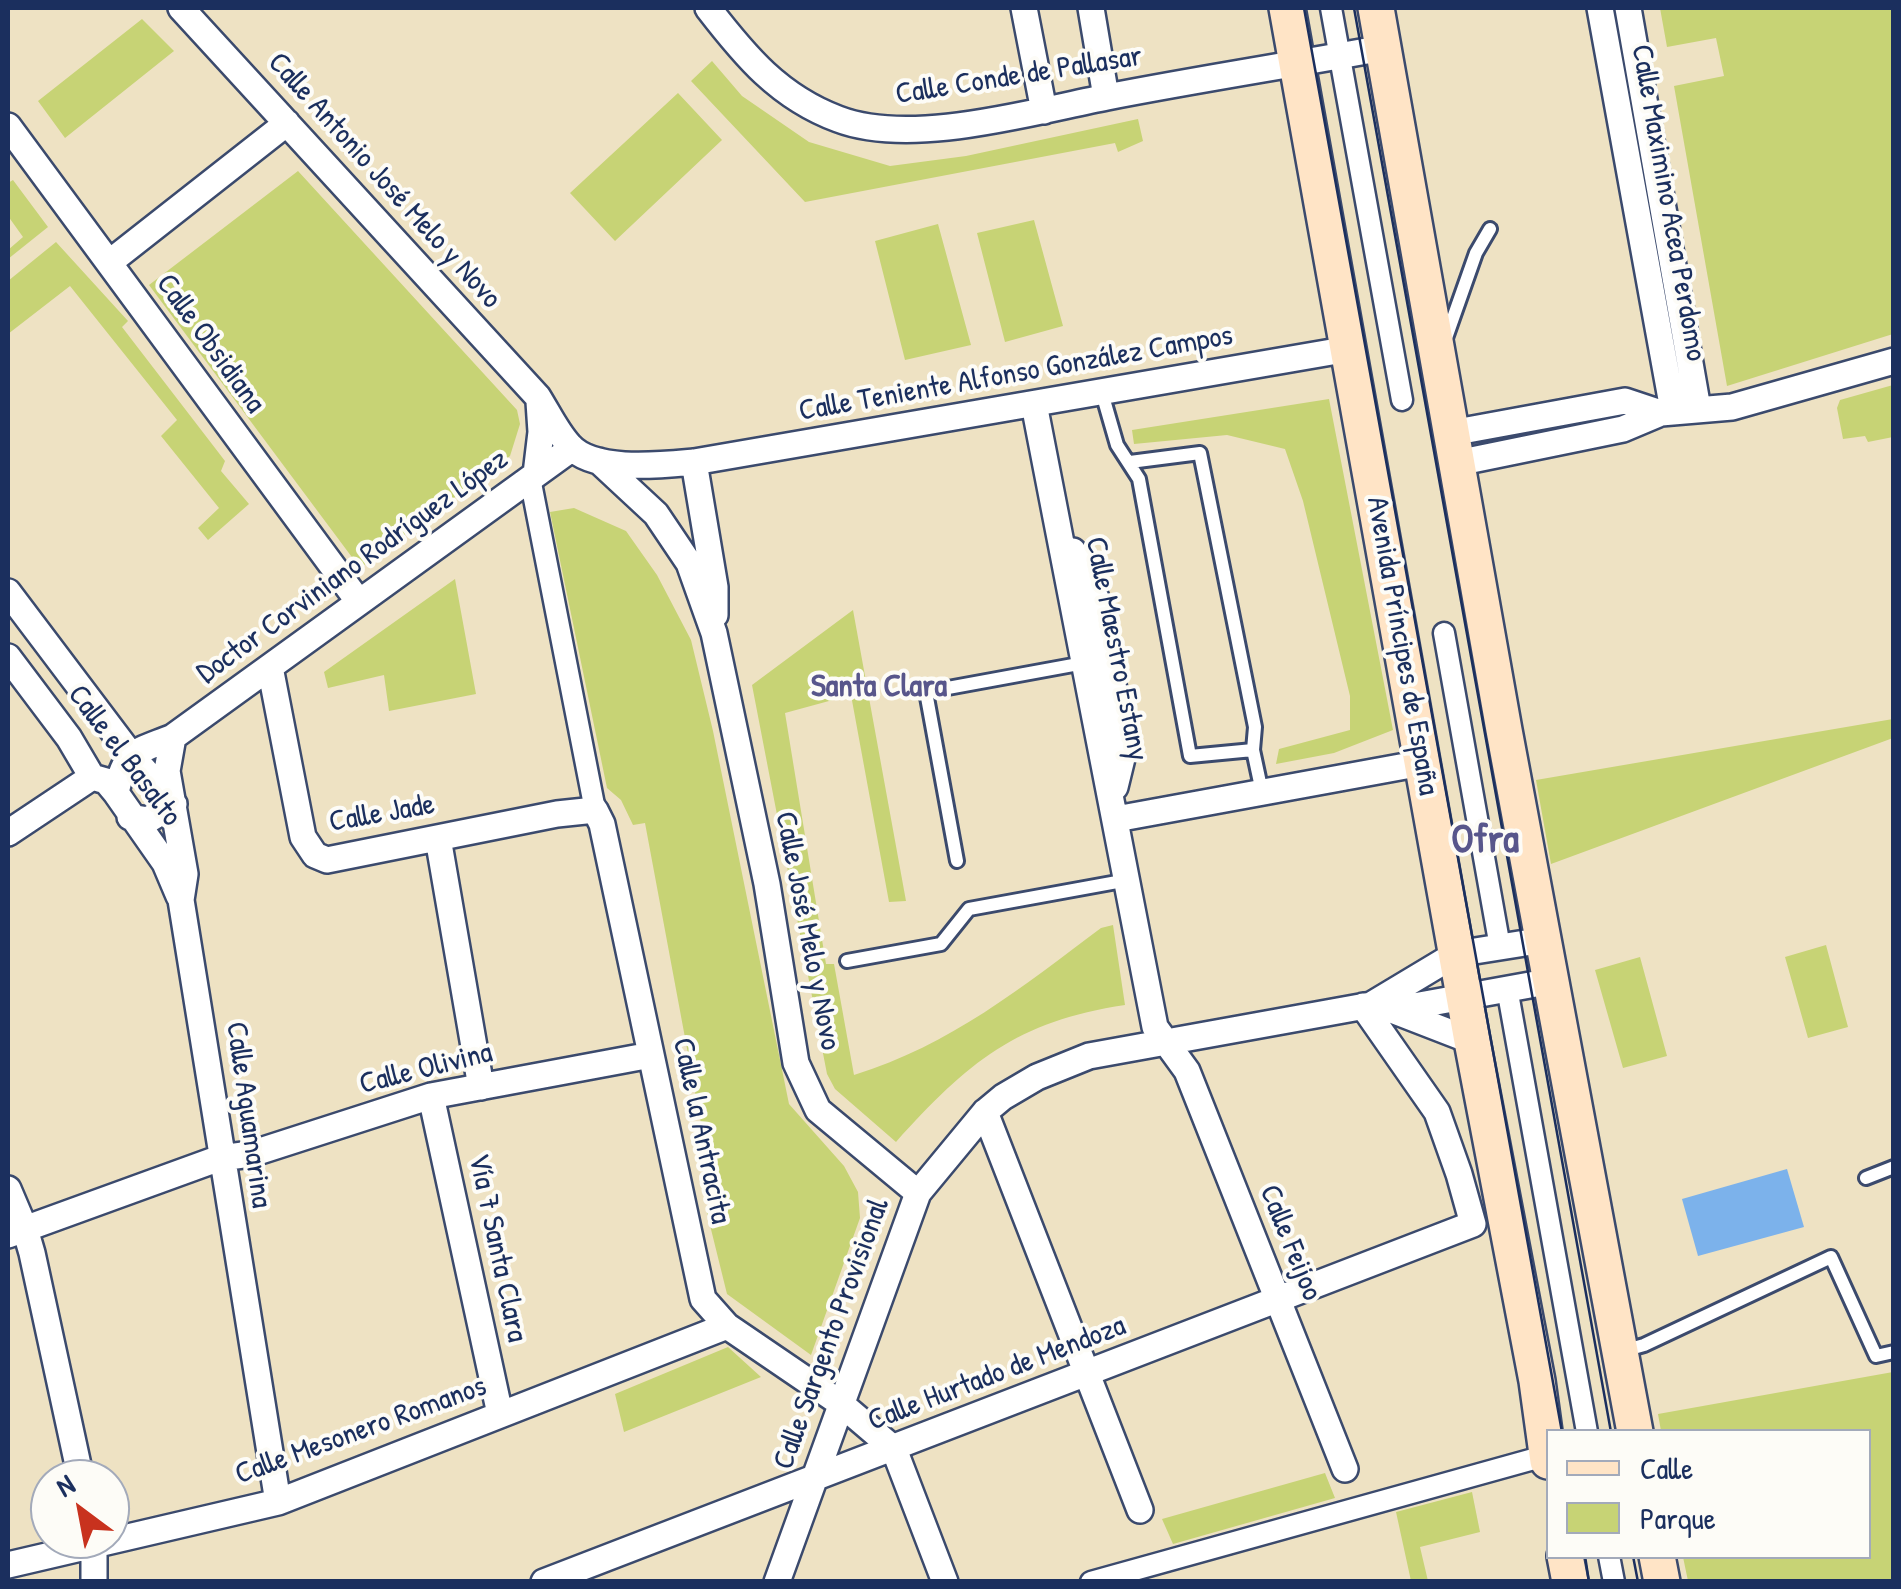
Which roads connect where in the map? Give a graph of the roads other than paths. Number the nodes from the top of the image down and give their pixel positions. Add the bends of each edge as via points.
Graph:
1 (182, 8) edge
2 (708, 8) edge
3 (1024, 8) edge
4 (1287, 8) edge
5 (1331, 8) edge
6 (1376, 8) edge
7 (1600, 8) edge
8 (1628, 8) edge
9 (1097, 9) edge
10 (1384, 48) junction
11 (1340, 56) junction
12 (1296, 64) junction
13 (1640, 80) junction
14 (1614, 84) junction
15 (1106, 97) junction
16 (1044, 111) junction
17 (1646, 112) junction
18 (1620, 117) junction
19 (287, 123) junction
20 (8, 126) edge
21 (1490, 229) dead end
22 (110, 262) junction
23 (1348, 349) junction
24 (1438, 359) junction
25 (1894, 361) edge
26 (1102, 393) junction
27 (538, 398) junction
28 (1402, 400) dead end
29 (1034, 404) junction
30 (1677, 411) junction
31 (1454, 448) junction
32 (571, 449) junction
33 (600, 460) junction
34 (694, 462) junction
35 (1130, 462) junction
36 (533, 476) junction
37 (8, 592) edge
38 (358, 602) junction
39 (714, 633) junction
40 (1444, 634) dead end
41 (8, 657) edge
42 (1096, 661) junction
43 (270, 667) junction
44 (172, 738) junction
45 (1252, 750) junction
46 (131, 755) junction
47 (1422, 762) junction
48 (92, 777) junction
49 (1262, 792) junction
50 (116, 793) junction
51 (174, 804) junction
52 (1114, 808) junction
53 (595, 810) junction
54 (130, 817) junction
55 (8, 834) edge
56 (438, 838) junction
57 (958, 861) dead end
58 (1128, 880) junction
59 (181, 900) junction
60 (1544, 940) junction
61 (1500, 947) junction
62 (1456, 954) junction
63 (847, 961) dead end
64 (1552, 981) junction
65 (1508, 988) junction
66 (1464, 995) junction
67 (1375, 1007) junction
68 (1472, 1041) junction
69 (1168, 1044) junction
70 (651, 1055) junction
71 (481, 1087) junction
72 (430, 1096) junction
73 (986, 1112) junction
74 (220, 1158) junction
75 (1894, 1167) edge
76 (1866, 1178) dead end
77 (8, 1189) edge
78 (918, 1193) junction
79 (16, 1232) edge
80 (1278, 1300) junction
81 (727, 1326) junction
82 (1621, 1352) junction
83 (1894, 1352) edge
84 (1086, 1376) junction
85 (840, 1403) junction
86 (500, 1414) junction
87 (1586, 1429) edge
88 (1634, 1429) edge
89 (1546, 1444) edge
90 (894, 1449) junction
91 (76, 1459) edge
92 (1546, 1459) edge
93 (1345, 1469) dead end
94 (813, 1480) junction
95 (278, 1502) junction
96 (1140, 1510) dead end
97 (130, 1535) edge
98 (544, 1582) edge
99 (777, 1582) edge
100 (944, 1582) edge
101 (1091, 1582) edge

1 - 19 street, Calle Antonio José Melo y Novo
2 - 16 street, Calle Conde de Pallasar via 773,84 840,120 912,130
3 - 16 street
4 - 12 main road, Avenida Príncipes de España
5 - 11 street
6 - 10 main road
7 - 14 street, Calle Maximino Acea Perdomo
8 - 13 street, Calle Maximino Acea Perdomo
9 - 15 street
10 - 11 street, Calle Conde de Pallasar
10 - 24 main road
11 - 12 street, Calle Conde de Pallasar
11 - 28 street
12 - 15 street, Calle Conde de Pallasar
12 - 23 main road, Avenida Príncipes de España
13 - 14 street
13 - 17 street, Calle Maximino Acea Perdomo
14 - 18 street, Calle Maximino Acea Perdomo
15 - 16 street, Calle Conde de Pallasar
17 - 18 street
17 - 30 street, Calle Maximino Acea Perdomo
18 - 30 street, Calle Maximino Acea Perdomo
19 - 22 street
19 - 27 street, Calle Antonio José Melo y Novo
20 - 22 street, Calle Obsidiana
21 - 24 lane
22 - 38 street, Calle Obsidiana
23 - 26 street, Calle Teniente Alfonso González Campos
23 - 47 main road, Avenida Príncipes de España
24 - 31 main road
25 - 30 street via 1732,407
26 - 29 street, Calle Teniente Alfonso González Campos
26 - 35 lane via 1117,446
27 - 32 street, Calle Antonio José Melo y Novo
27 - 36 street via 541,432
29 - 34 street, Calle Teniente Alfonso González Campos
29 - 42 street, Calle Maestro Estany
30 - 31 street via 1623,429
31 - 60 main road
32 - 33 street
32 - 36 street, Doctor Corviniano Rodríguez López
33 - 34 street, Calle Teniente Alfonso González Campos via 644,467
33 - 39 street via 656,514 689,563
34 - 39 street via 715,586
35 - 45 lane via 1140,479 1190,756
35 - 45 lane via 1200,453 1255,727
36 - 38 street, Doctor Corviniano Rodríguez López
36 - 53 street
37 - 46 street
38 - 43 street, Doctor Corviniano Rodríguez López
39 - 78 street, Calle José Melo y Novo via 796,1063 818,1110
40 - 61 street, Avenida Príncipes de España
41 - 48 street, Calle el Basalto
42 - 52 street, Calle Maestro Estany
42 - 57 lane via 926,692
43 - 44 street, Doctor Corviniano Rodríguez López
43 - 56 street, Calle Jade via 303,837 315,855 326,860
44 - 46 street, Doctor Corviniano Rodríguez López
44 - 51 street, Calle Aguamarina via 167,771
45 - 49 lane
46 - 50 street
46 - 51 street
47 - 49 street
47 - 62 main road, Avenida Príncipes de España
48 - 50 street, Calle el Basalto
48 - 55 street
49 - 52 street
50 - 54 street, Calle el Basalto
51 - 54 street via 148,820
51 - 59 street, Calle Aguamarina via 185,874
52 - 58 street, Calle Maestro Estany
53 - 56 street, Calle Jade
53 - 70 street, Calle la Antracita
54 - 59 street, Calle el Basalto
56 - 71 street
58 - 63 lane via 969,910 942,944
58 - 69 street, Calle Maestro Estany via 1155,1027
59 - 74 street, Calle Aguamarina
60 - 61 street, Calle Sargento Provisional
60 - 64 main road
61 - 62 street, Calle Sargento Provisional
62 - 66 main road, Avenida Príncipes de España
62 - 67 street, Calle Sargento Provisional
64 - 65 street, Calle Sargento Provisional
64 - 82 main road
65 - 66 street, Calle Sargento Provisional
65 - 87 street
66 - 67 street, Calle Sargento Provisional
66 - 68 main road, Avenida Príncipes de España
67 - 68 street
67 - 69 street, Calle Sargento Provisional
67 - 80 street, Calle Hurtado de Mendoza via 1436,1112 1473,1224
68 - 89 main road, Avenida Príncipes de España
69 - 73 street, Calle Sargento Provisional via 1088,1056 1003,1096
69 - 80 street, Calle Feijoo via 1187,1070
70 - 71 street, Calle Olivina
70 - 81 street, Calle la Antracita via 703,1299
71 - 72 street, Calle Olivina
72 - 74 street, Calle Olivina via 252,1154
72 - 86 street, Vía 7 Santa Clara
73 - 78 street, Calle Sargento Provisional
73 - 84 street
74 - 79 street, Calle Olivina
74 - 95 street, Calle Aguamarina
75 - 76 lane
77 - 79 street
78 - 85 street, Calle Sargento Provisional
79 - 91 street
80 - 84 street, Calle Hurtado de Mendoza
80 - 93 street, Calle Feijoo
81 - 85 street, Calle la Antracita
81 - 86 street, Calle Mesonero Romanos
82 - 83 lane via 1831,1257 1876,1356
82 - 88 main road
84 - 90 street, Calle Hurtado de Mendoza
84 - 96 street
85 - 90 street, Calle la Antracita
85 - 94 street, Calle Sargento Provisional
86 - 95 street, Calle Mesonero Romanos
90 - 94 street, Calle Hurtado de Mendoza
90 - 100 street
92 - 101 street
94 - 98 street, Calle Hurtado de Mendoza
94 - 99 street, Calle Sargento Provisional
95 - 97 street, Calle Mesonero Romanos

